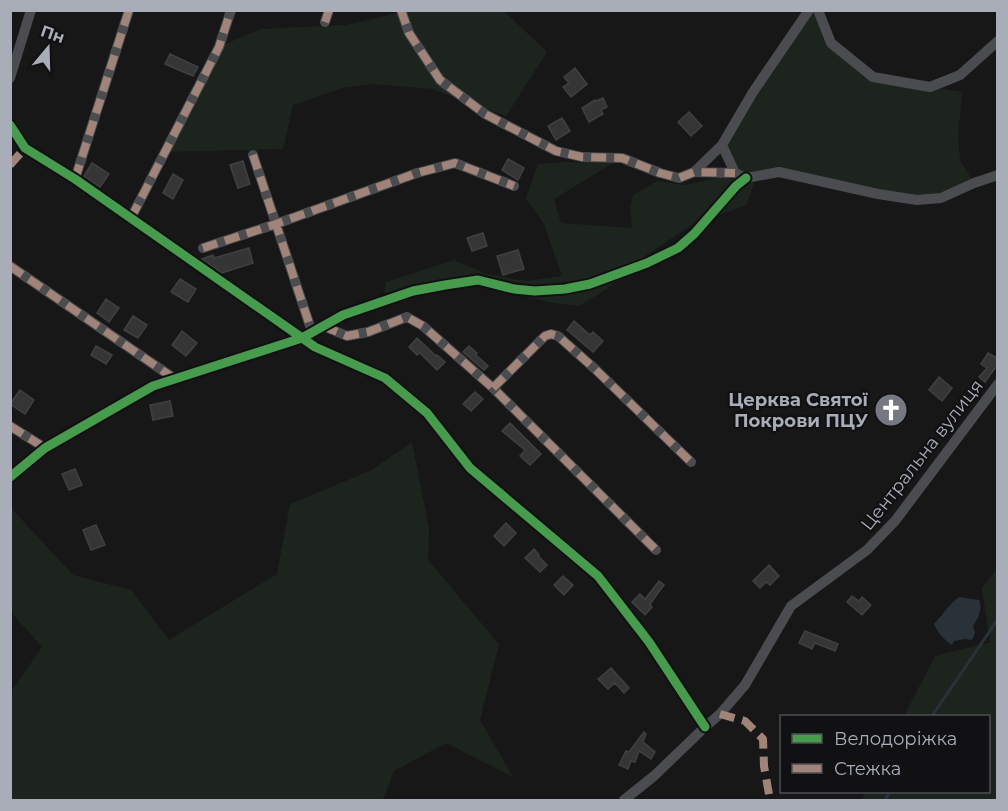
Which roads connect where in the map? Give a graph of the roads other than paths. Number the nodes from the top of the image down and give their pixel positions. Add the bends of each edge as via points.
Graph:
1 (31, 10) edge
2 (129, 10) edge
3 (231, 10) edge
4 (329, 10) edge
5 (401, 10) edge
6 (809, 10) edge
7 (818, 10) edge
8 (324, 22) dead end
9 (998, 41) edge
10 (10, 78) edge
11 (10, 125) edge
12 (722, 145) junction
13 (253, 155) dead end
14 (694, 171) junction
15 (735, 173) junction
16 (998, 175) edge
17 (746, 178) junction
18 (75, 179) junction
19 (514, 186) dead end
20 (131, 218) junction
21 (276, 224) junction
22 (203, 248) dead end
23 (10, 266) edge
24 (323, 326) junction
25 (307, 335) junction
26 (175, 379) junction
27 (998, 384) edge
28 (493, 388) junction
29 (10, 426) edge
30 (45, 448) junction
31 (691, 462) dead end
32 (10, 477) edge
33 (656, 550) dead end
34 (705, 727) junction
35 (624, 801) edge

1 - 10 street
2 - 18 street
3 - 20 street via 219,47
4 - 8 street
5 - 14 street via 409,33 440,81 485,114 567,155 622,158 679,178
6 - 12 street
7 - 9 street via 831,43 873,77 930,87 960,75
11 - 18 street via 25,148
12 - 14 street
12 - 15 street
13 - 21 street
14 - 15 street
15 - 17 street
16 - 17 street via 941,198 916,200 779,172
17 - 24 street via 678,248 590,284 535,291 478,280 445,285 413,291 343,315
18 - 20 street
19 - 21 street via 455,163
20 - 25 street
21 - 22 street
21 - 25 street
23 - 26 street
24 - 25 street
24 - 28 street via 347,336 407,317 423,326
25 - 26 street
25 - 34 street via 315,347 385,378 427,413 470,468 598,576 649,642
26 - 30 street via 153,386
27 - 34 street, Центральна вулиця via 895,521 867,549 791,606 745,685
28 - 31 street via 545,336 558,336
28 - 33 street
29 - 30 street
30 - 32 street
34 - 35 street, Центральна вулиця

